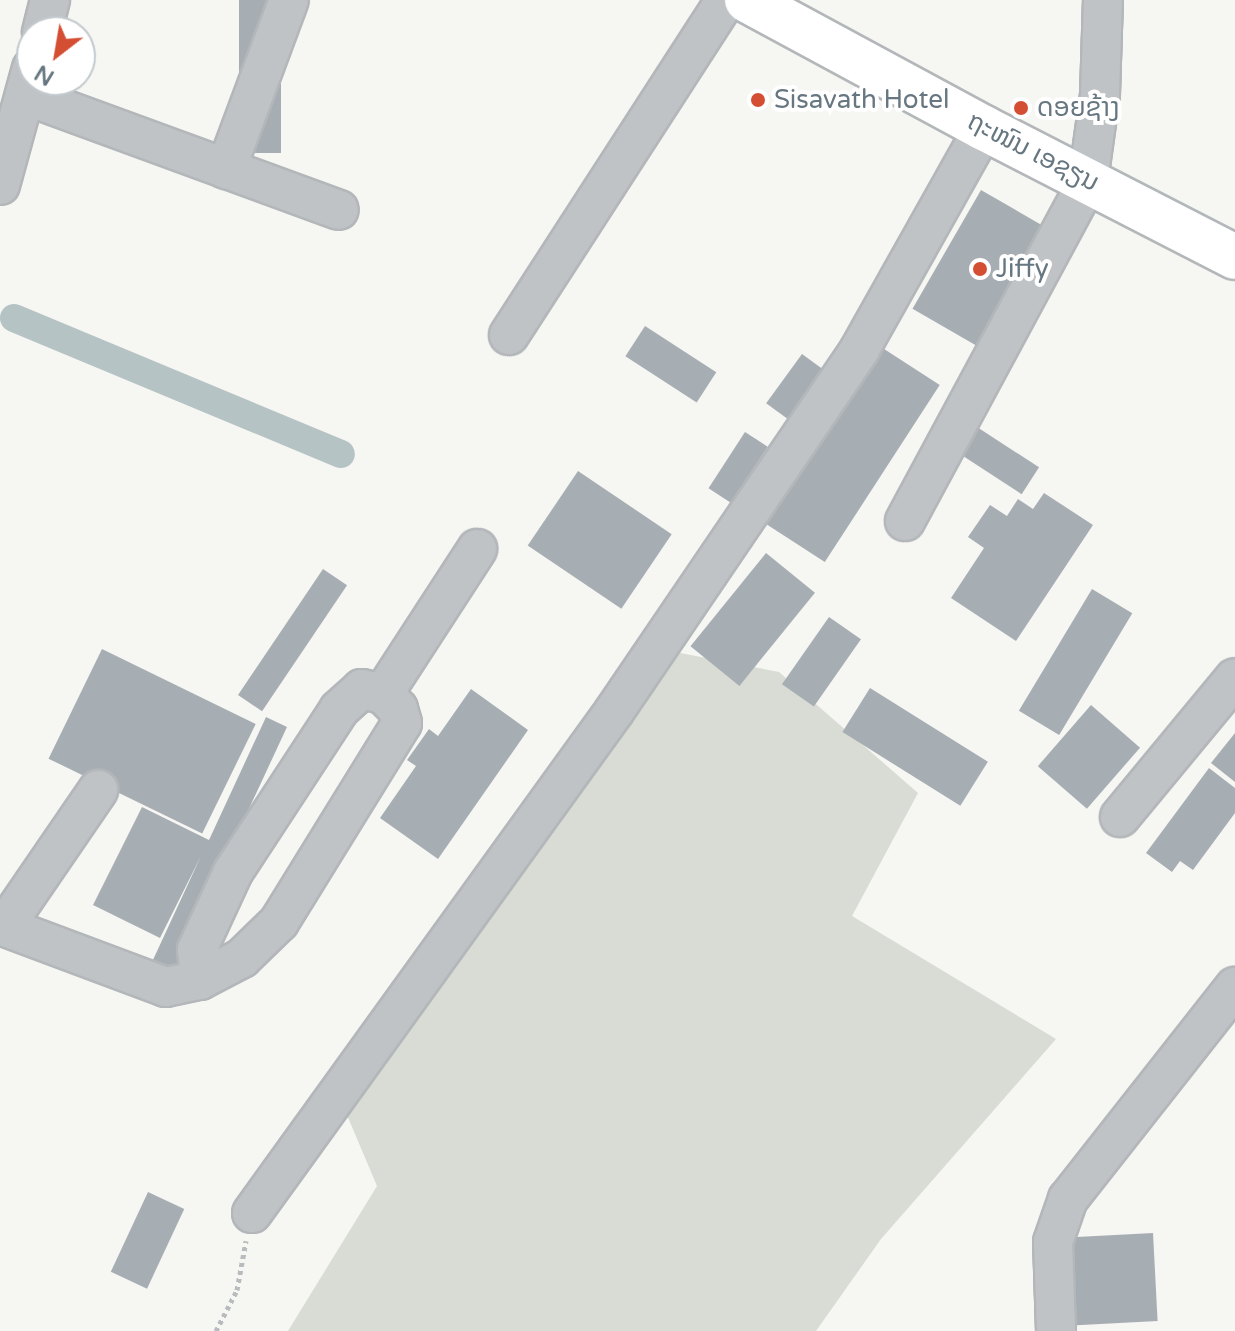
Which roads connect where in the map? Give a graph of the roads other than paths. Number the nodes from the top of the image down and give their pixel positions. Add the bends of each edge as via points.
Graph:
1 (289, 0) edge
2 (744, 0) edge
3 (1103, 0) edge
4 (24, 96) edge
5 (60, 96) edge
6 (984, 128) junction
7 (226, 169) junction
8 (1088, 181) junction
9 (0, 185) edge
10 (339, 210) dead end
11 (1235, 257) edge
12 (509, 335) dead end
13 (905, 521) dead end
14 (477, 549) dead end
15 (1235, 678) edge
16 (383, 694) junction
17 (98, 790) dead end
18 (1120, 817) dead end
19 (3, 926) edge
20 (200, 980) junction
21 (1235, 987) edge
22 (252, 1213) road end
23 (1056, 1331) edge

1 - 7 street
2 - 6 main road, ຖະໜົນ ເອຊຽນ
2 - 12 street
3 - 8 street via 1100,94
4 - 9 street
5 - 7 street
6 - 8 main road, ຖະໜົນ ເອຊຽນ
6 - 22 street via 851,362 615,710
7 - 10 street
8 - 11 main road, ຖະໜົນ ເອຊຽນ
8 - 13 street
14 - 16 street
15 - 18 street
16 - 20 street via 362,689 339,710 233,872 197,950
16 - 20 street via 398,709 402,723 279,922 242,958
17 - 19 street
19 - 20 street via 166,987
21 - 23 street via 1068,1199 1053,1242

